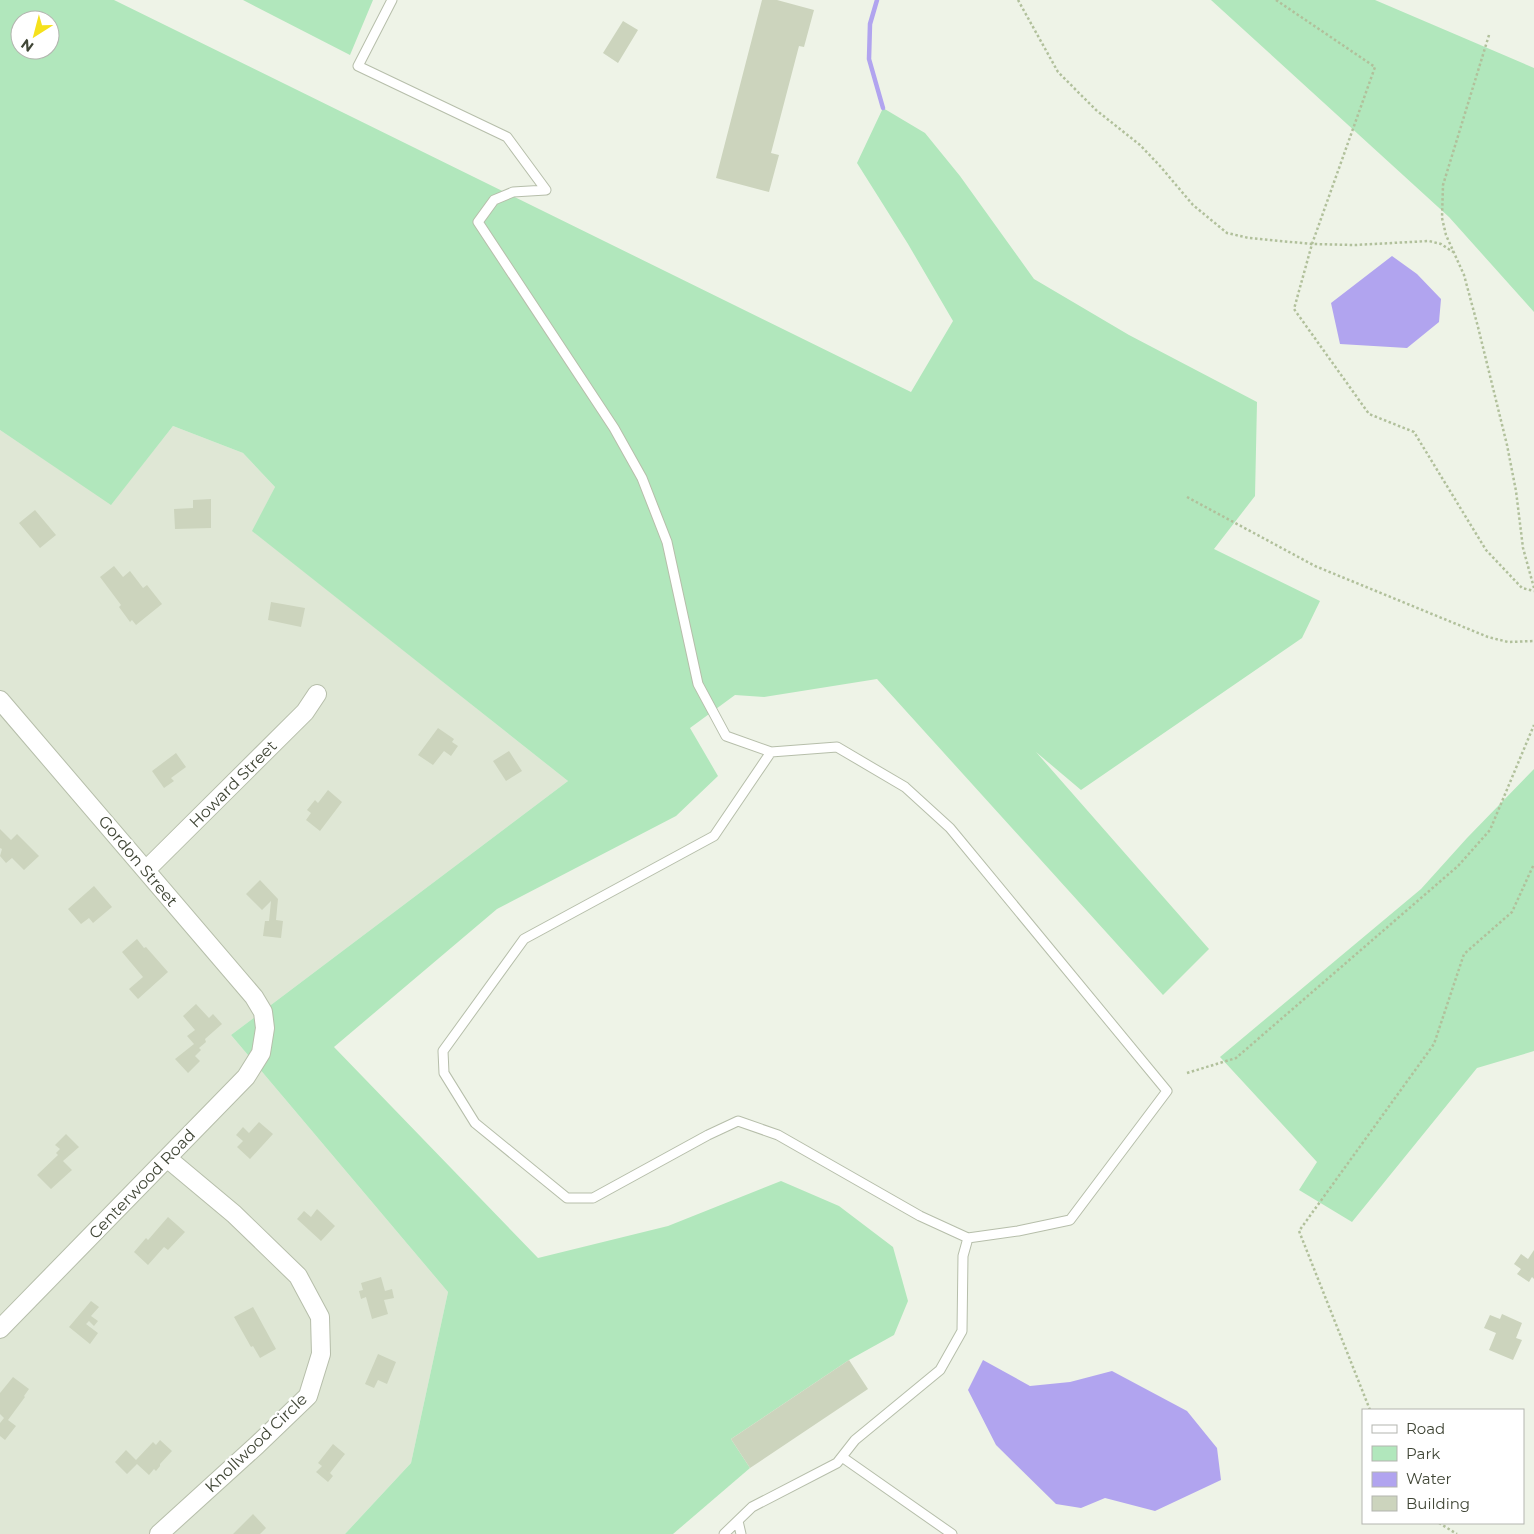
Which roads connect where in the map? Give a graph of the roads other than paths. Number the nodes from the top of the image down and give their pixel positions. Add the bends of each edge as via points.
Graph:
1 (392, 0) edge
2 (317, 694) dead end
3 (0, 700) edge
4 (772, 752) junction
5 (146, 870) junction
6 (265, 1028) joint
7 (167, 1158) junction
8 (968, 1238) junction
9 (1, 1324) edge
10 (842, 1457) junction
11 (738, 1521) junction
12 (159, 1534) edge
13 (724, 1534) edge
14 (741, 1534) edge
15 (952, 1534) edge

1 - 4 lane via 358,66 507,137 546,190 513,192 494,200 478,222 614,428 642,478 667,542 698,684 726,736
2 - 5 street, Howard Street via 306,712
3 - 5 street, Gordon Street
4 - 8 lane via 837,747 905,787 950,828 1167,1091 1070,1220
4 - 8 lane via 714,836 524,939 443,1051 444,1073 475,1122 567,1198 593,1198 738,1122 778,1135 920,1216
5 - 6 street, Gordon Street via 254,998 263,1012
6 - 7 street, Centerwood Road via 261,1053 246,1077
7 - 9 street, Centerwood Road
7 - 12 street, Knollwood Circle via 234,1214 298,1276 320,1317 321,1354 308,1396
8 - 10 lane via 963,1256 962,1331 940,1370 855,1440
10 - 11 lane via 837,1463 752,1508
10 - 15 lane
11 - 13 lane
11 - 14 lane

